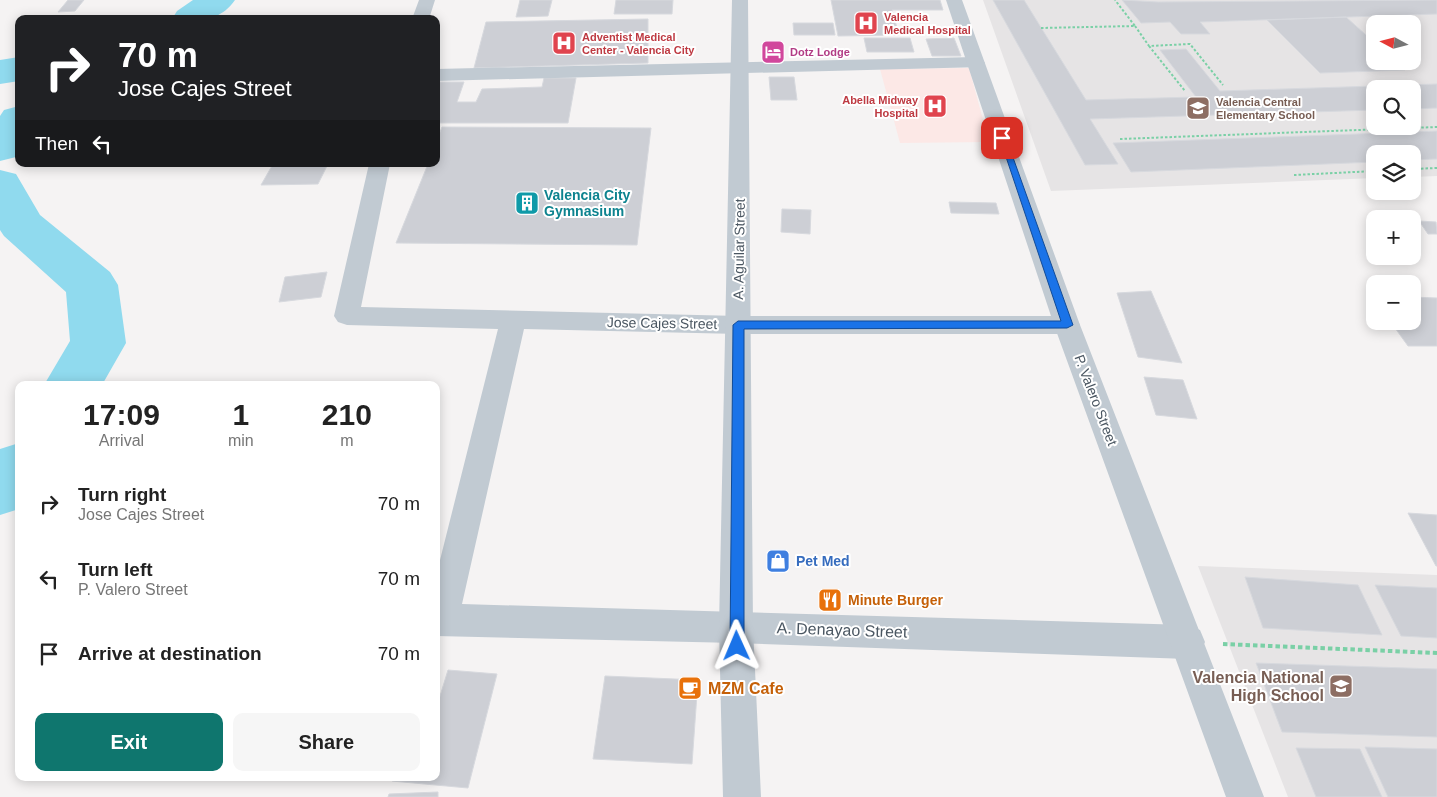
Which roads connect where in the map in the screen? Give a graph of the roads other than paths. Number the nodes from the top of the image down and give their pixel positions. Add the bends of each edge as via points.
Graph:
1 (427, 0) edge
2 (740, 0) edge
3 (954, 0) edge
4 (421, 15) edge
5 (976, 63) junction
6 (742, 67) junction
7 (440, 75) edge
8 (378, 167) edge
9 (514, 320) junction
10 (738, 325) junction
11 (1067, 325) junction
12 (440, 616) edge
13 (440, 620) edge
14 (736, 627) junction
15 (1188, 642) junction
16 (742, 797) edge
17 (1245, 797) edge

1 - 4 street
2 - 6 street, A. Aguilar Street
3 - 5 street, P. Valero Street
5 - 6 street
5 - 11 street, P. Valero Street
6 - 7 street
6 - 10 street, A. Aguilar Street
8 - 9 street, Jose Cajes Street via 347,316
9 - 10 street, Jose Cajes Street
9 - 12 street
10 - 11 street, Jose Cajes Street
10 - 14 street, A. Aguilar Street
11 - 15 street, P. Valero Street
13 - 14 street, A. Denayao Street
14 - 15 street, A. Denayao Street
14 - 16 street, A. Aguilar Street
15 - 17 street, P. Valero Street

